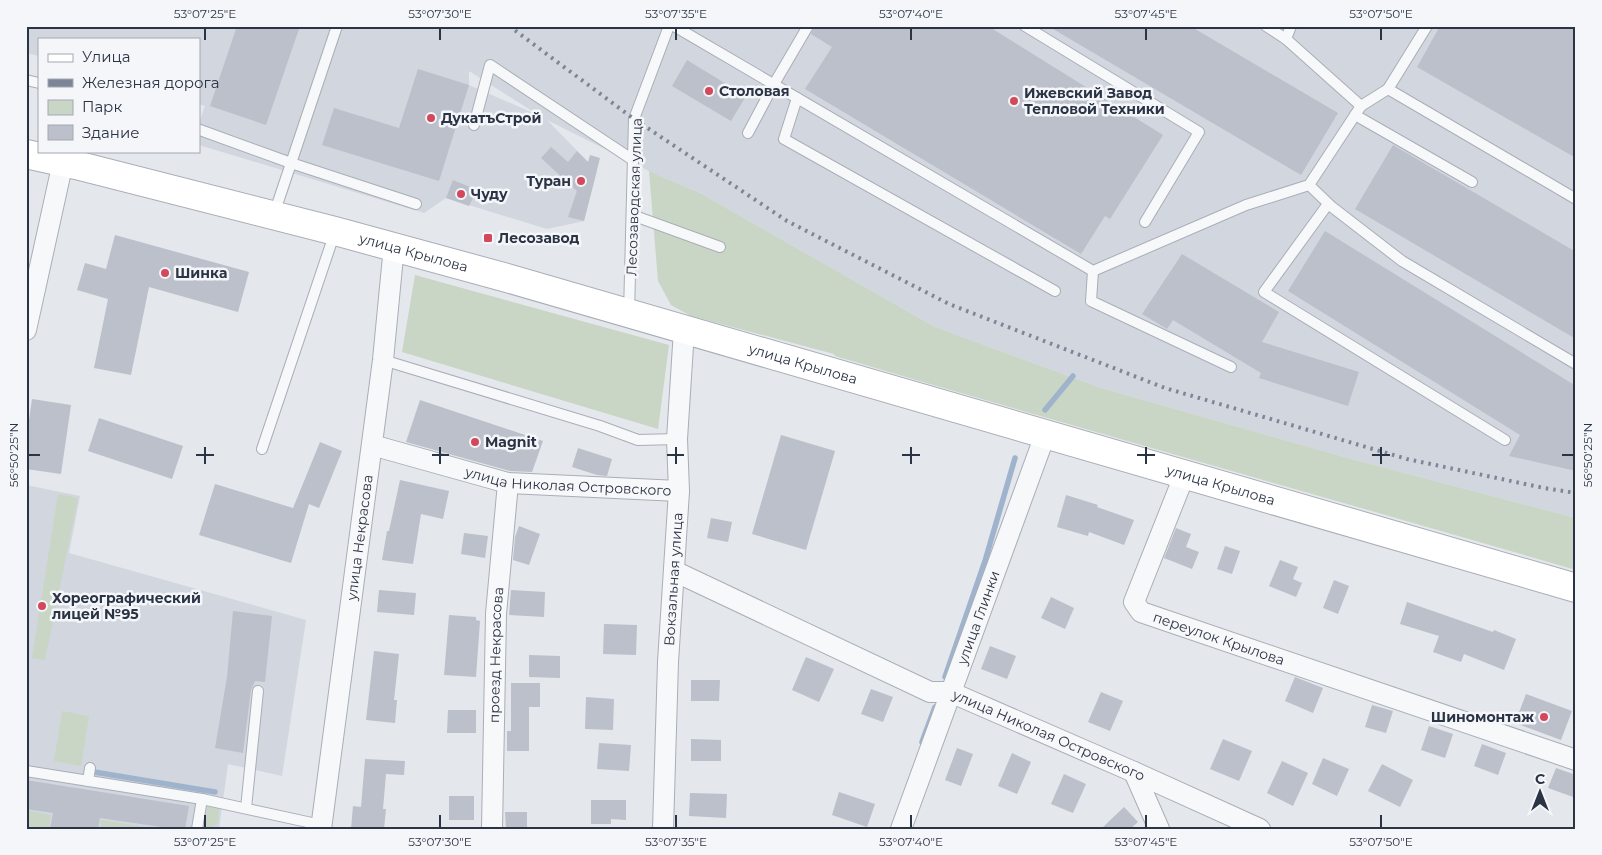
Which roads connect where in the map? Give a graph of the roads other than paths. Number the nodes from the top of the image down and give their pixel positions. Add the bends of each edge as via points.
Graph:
1 (337, 26) edge
2 (670, 26) edge
3 (674, 26) edge
4 (808, 26) edge
5 (1025, 26) edge
6 (1266, 26) edge
7 (1291, 26) edge
8 (1426, 26) edge
9 (1286, 39) junction
10 (774, 84) junction
11 (1388, 89) junction
12 (797, 98) junction
13 (1358, 111) junction
14 (474, 125) dead end
15 (200, 130) dead end
16 (748, 133) dead end
17 (26, 154) edge
18 (72, 160) edge
19 (633, 160) junction
20 (291, 163) junction
21 (1472, 182) dead end
22 (1310, 185) junction
23 (1576, 199) edge
24 (416, 204) dead end
25 (1328, 204) junction
26 (274, 215) junction
27 (632, 215) junction
28 (1145, 222) dead end
29 (335, 231) junction
30 (394, 246) junction
31 (720, 247) dead end
32 (1093, 271) junction
33 (1055, 291) dead end
34 (630, 314) junction
35 (26, 330) edge
36 (684, 330) junction
37 (383, 360) junction
38 (1576, 364) edge
39 (1230, 367) dead end
40 (1045, 435) junction
41 (677, 439) junction
42 (1505, 440) dead end
43 (372, 445) junction
44 (262, 449) dead end
45 (1184, 476) junction
46 (508, 483) junction
47 (679, 491) junction
48 (674, 571) junction
49 (1576, 588) edge
50 (258, 691) dead end
51 (950, 692) junction
52 (1576, 760) edge
53 (90, 768) dead end
54 (26, 771) edge
55 (1134, 772) junction
56 (88, 781) junction
57 (202, 799) junction
58 (246, 808) junction
59 (321, 827) edge
60 (197, 829) edge
61 (492, 829) edge
62 (663, 829) edge
63 (901, 829) edge
64 (1159, 829) edge
65 (1260, 829) edge

1 - 20 lane
2 - 19 lane, Лесозаводская улица via 634,119
3 - 10 lane
4 - 10 lane
5 - 28 lane via 1199,132
6 - 9 lane
7 - 9 lane
8 - 11 lane
9 - 13 lane
10 - 12 lane
10 - 16 lane
11 - 13 lane
11 - 23 lane
12 - 32 lane
12 - 33 lane via 784,139
13 - 21 lane
13 - 22 lane
14 - 19 lane via 490,65
15 - 20 lane
17 - 18 main road, улица Крылова
18 - 26 main road, улица Крылова
18 - 35 street
19 - 27 lane, Лесозаводская улица
20 - 24 lane
20 - 26 lane
22 - 25 lane
22 - 32 lane via 1246,205
25 - 38 lane via 1402,261
25 - 42 lane via 1264,292
26 - 29 main road, улица Крылова
27 - 31 lane
27 - 34 lane, Лесозаводская улица
29 - 30 main road, улица Крылова
29 - 44 lane
30 - 34 main road, улица Крылова
30 - 37 street, улица Некрасова
32 - 39 lane via 1091,301
34 - 36 main road, улица Крылова
36 - 40 main road, улица Крылова
36 - 41 street, Вокзальная улица
37 - 41 lane via 638,440
37 - 43 street, улица Некрасова
40 - 45 main road, улица Крылова
40 - 51 street, улица Глинки
41 - 47 street, Вокзальная улица
43 - 46 street, улица Николая Островского
43 - 59 street, улица Некрасова
45 - 49 main road, улица Крылова
45 - 52 street, переулок Крылова via 1134,602 1141,612
46 - 47 street, улица Николая Островского
46 - 61 street, проезд Некрасова via 496,614
47 - 48 street, Вокзальная улица
48 - 51 street, улица Николая Островского via 930,692
48 - 62 street, Вокзальная улица
50 - 58 lane
51 - 55 street, улица Николая Островского
51 - 63 street, улица Глинки
53 - 56 lane
54 - 56 lane
55 - 64 street
55 - 65 street, улица Николая Островского
56 - 57 lane
57 - 58 lane
57 - 60 lane
58 - 59 lane

